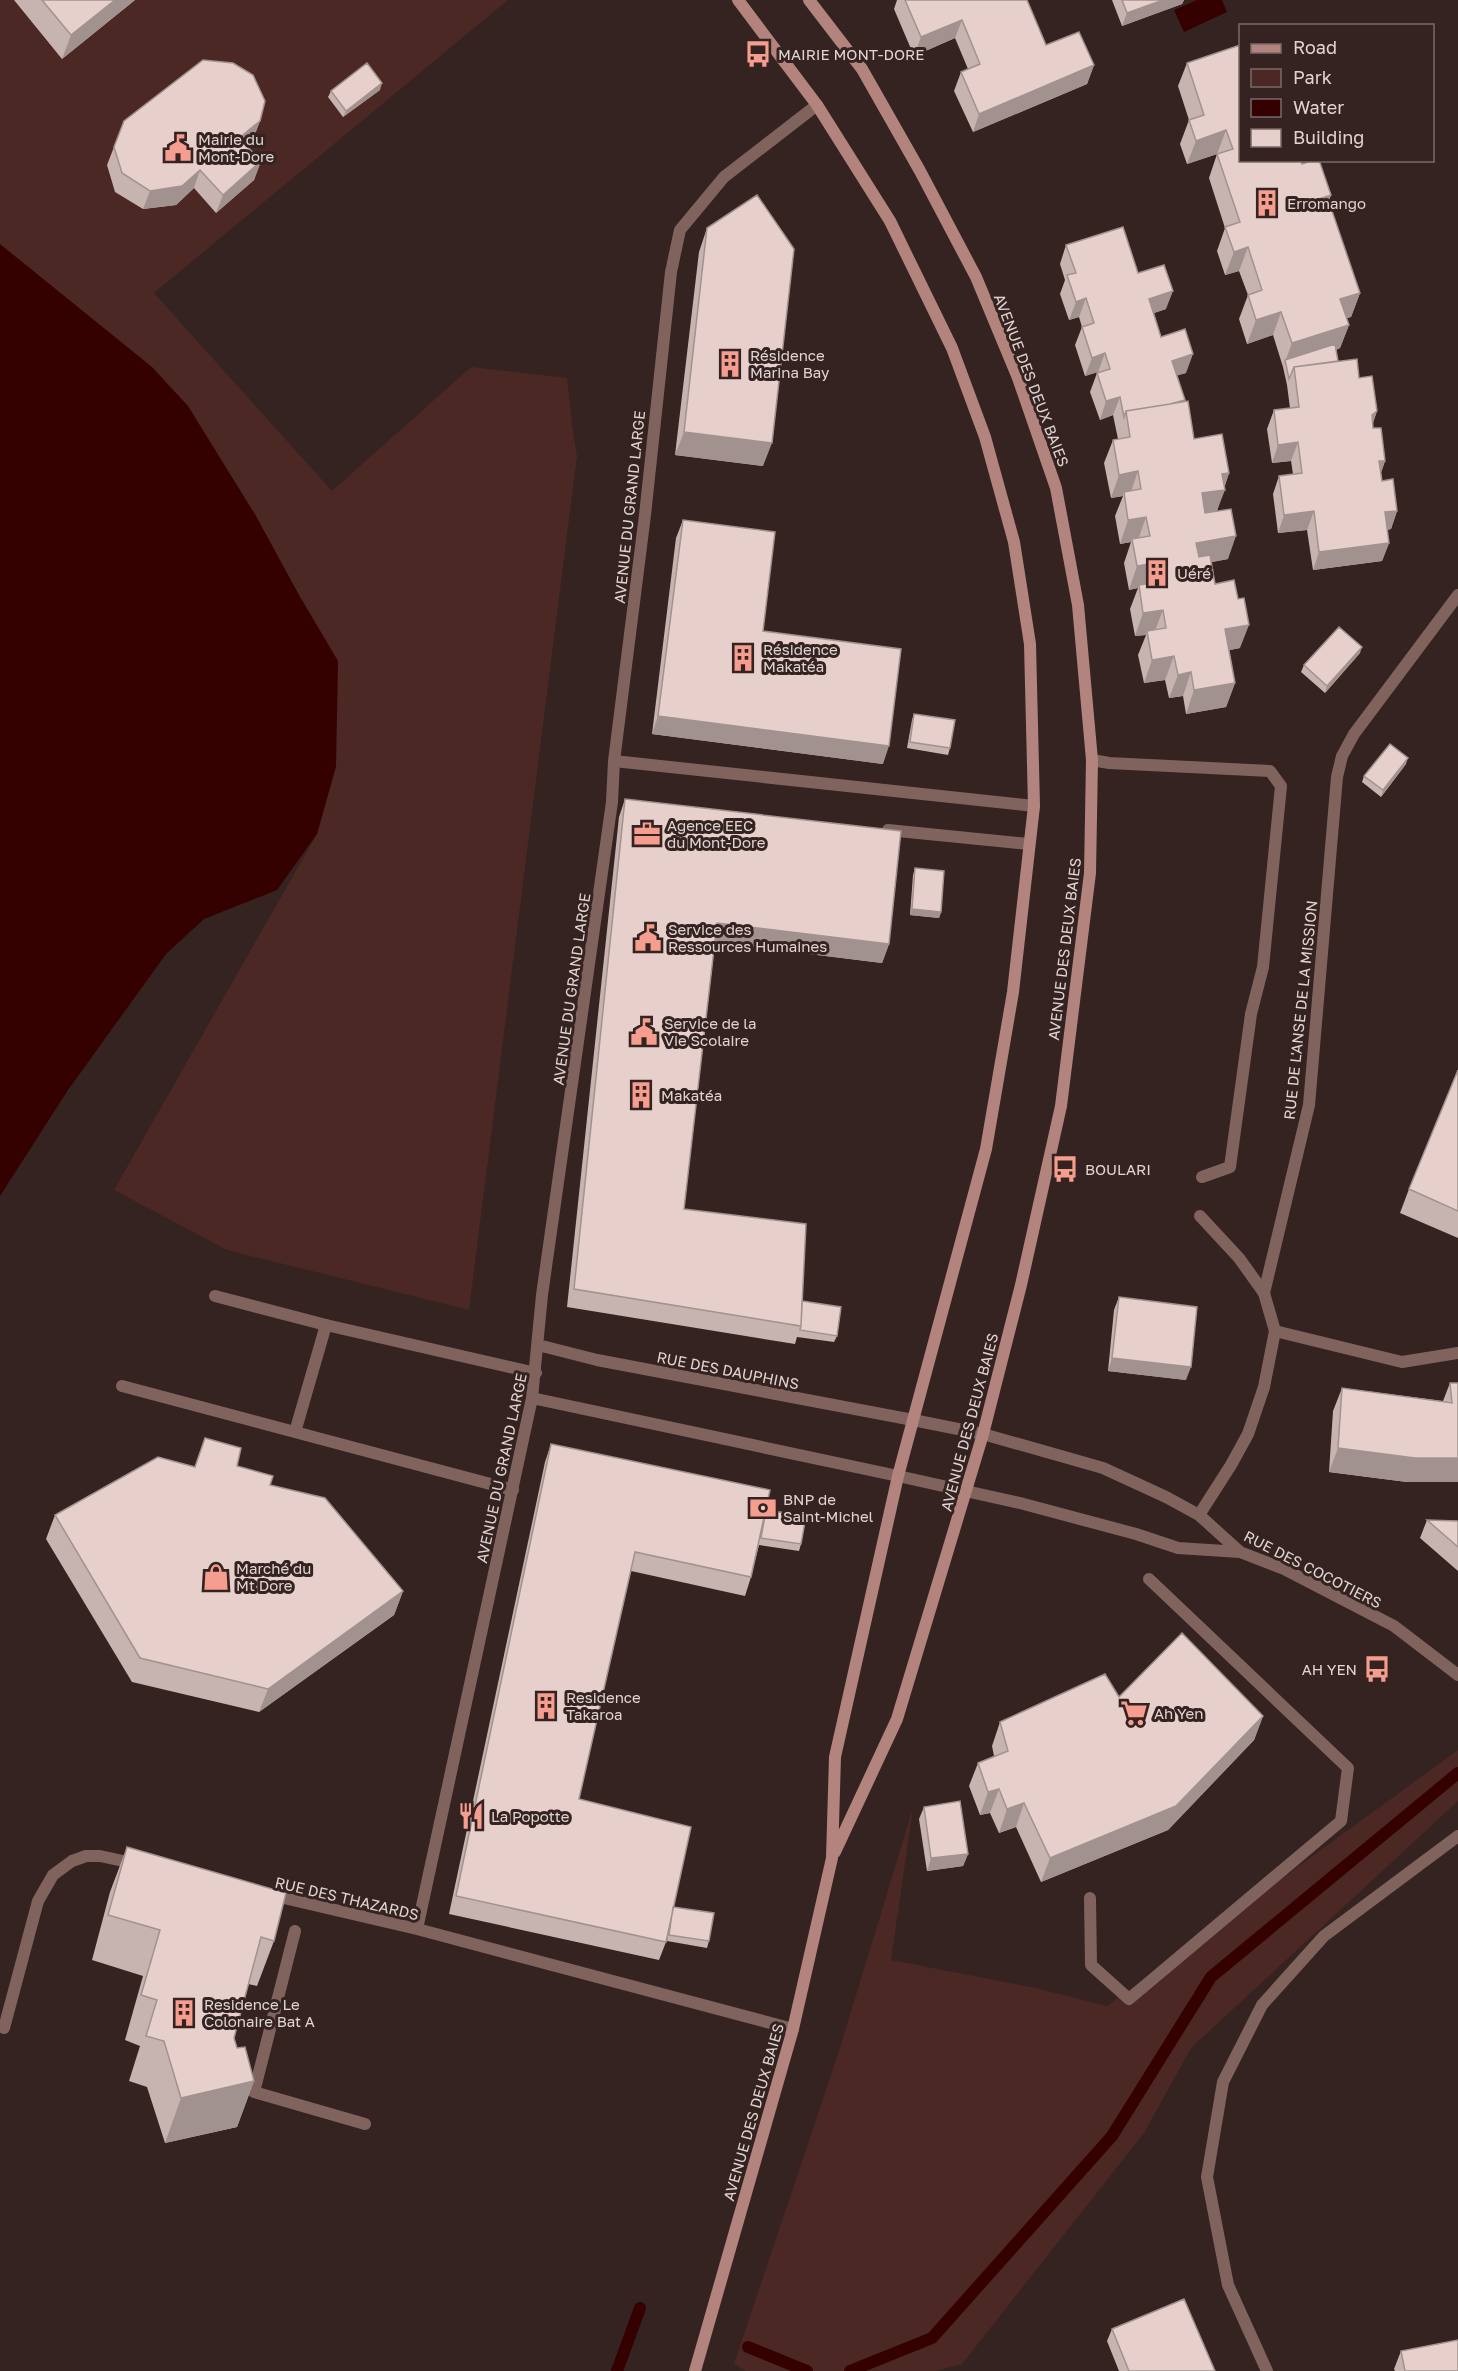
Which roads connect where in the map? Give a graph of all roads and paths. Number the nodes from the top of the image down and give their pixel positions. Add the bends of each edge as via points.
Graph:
1 (738, 0) edge
2 (809, 0) edge
3 (817, 105) junction
4 (1458, 595) edge
5 (614, 760) junction
6 (1092, 760) junction
7 (1034, 806) junction
8 (875, 828) edge
9 (1029, 844) junction
10 (1202, 1177) dead end
11 (1200, 1216) dead end
12 (1264, 1293) junction
13 (215, 1296) dead end
14 (326, 1325) junction
15 (1275, 1331) junction
16 (538, 1345) junction
17 (1458, 1353) edge
18 (536, 1373) junction
19 (122, 1386) dead end
20 (532, 1398) junction
21 (913, 1420) junction
22 (296, 1432) junction
23 (983, 1434) junction
24 (898, 1476) junction
25 (513, 1490) junction
26 (965, 1492) junction
27 (1199, 1515) junction
28 (1240, 1552) junction
29 (1149, 1579) dead end
30 (1458, 1676) edge
31 (1458, 1836) edge
32 (832, 1858) junction
33 (146, 1867) edge
34 (262, 1893) edge
35 (1090, 1898) dead end
36 (417, 1929) junction
37 (295, 1931) dead end
38 (4, 2028) dead end
39 (793, 2029) junction
40 (365, 2124) dead end
41 (694, 2371) edge
42 (1267, 2371) edge

1 - 3 main road, AVENUE DES DEUX BAIES
2 - 6 main road, AVENUE DES DEUX BAIES via 862,69 920,171 976,277 1018,378 1056,488 1078,605
3 - 5 street, AVENUE DU GRAND LARGE via 724,177 680,230 671,272
3 - 7 main road, AVENUE DES DEUX BAIES via 890,221 952,348 985,437 1014,542 1030,644
4 - 12 street, RUE DE L'ANSE DE LA MISSION via 1354,734 1342,756 1337,777 1309,1105
5 - 7 street
5 - 16 street, AVENUE DU GRAND LARGE via 617,802 542,1295
6 - 10 street via 1270,771 1281,786 1263,967 1251,1014 1230,1167
6 - 23 main road, AVENUE DES DEUX BAIES via 1090,873 1061,1106
7 - 9 main road, AVENUE DES DEUX BAIES
8 - 9 street
9 - 21 main road, AVENUE DES DEUX BAIES via 1013,992 986,1149
11 - 12 street via 1239,1258
12 - 15 street, RUE DE L'ANSE DE LA MISSION
13 - 14 street
14 - 18 street
14 - 22 street
15 - 17 street via 1402,1362
15 - 27 street, RUE DE L'ANSE DE LA MISSION via 1264,1387 1248,1434
16 - 18 street, AVENUE DU GRAND LARGE
16 - 21 street, RUE DES DAUPHINS via 597,1360
18 - 20 street, AVENUE DU GRAND LARGE
19 - 22 street
20 - 24 street
20 - 25 street, AVENUE DU GRAND LARGE
21 - 23 street, RUE DES COCOTIERS
21 - 24 main road, AVENUE DES DEUX BAIES
22 - 25 street
23 - 26 main road, AVENUE DES DEUX BAIES
23 - 27 street, RUE DES COCOTIERS via 1103,1468
24 - 26 street
24 - 32 main road, AVENUE DES DEUX BAIES via 835,1757
25 - 36 street, AVENUE DU GRAND LARGE
26 - 28 street via 1020,1503 1178,1548
26 - 32 main road, AVENUE DES DEUX BAIES via 897,1719
27 - 28 street, RUE DES COCOTIERS
28 - 30 street, RUE DES COCOTIERS via 1284,1569 1394,1626
29 - 35 street via 1348,1768 1341,1821 1129,1999 1091,1965
31 - 42 street via 1324,1936 1262,2005 1223,2082 1207,2177 1228,2284
32 - 39 main road, AVENUE DES DEUX BAIES
33 - 38 street via 86,1856 53,1875 38,1901
34 - 36 street, RUE DES THAZARDS
36 - 39 street, RUE DES THAZARDS
37 - 40 street via 254,2092
39 - 41 main road, AVENUE DES DEUX BAIES

